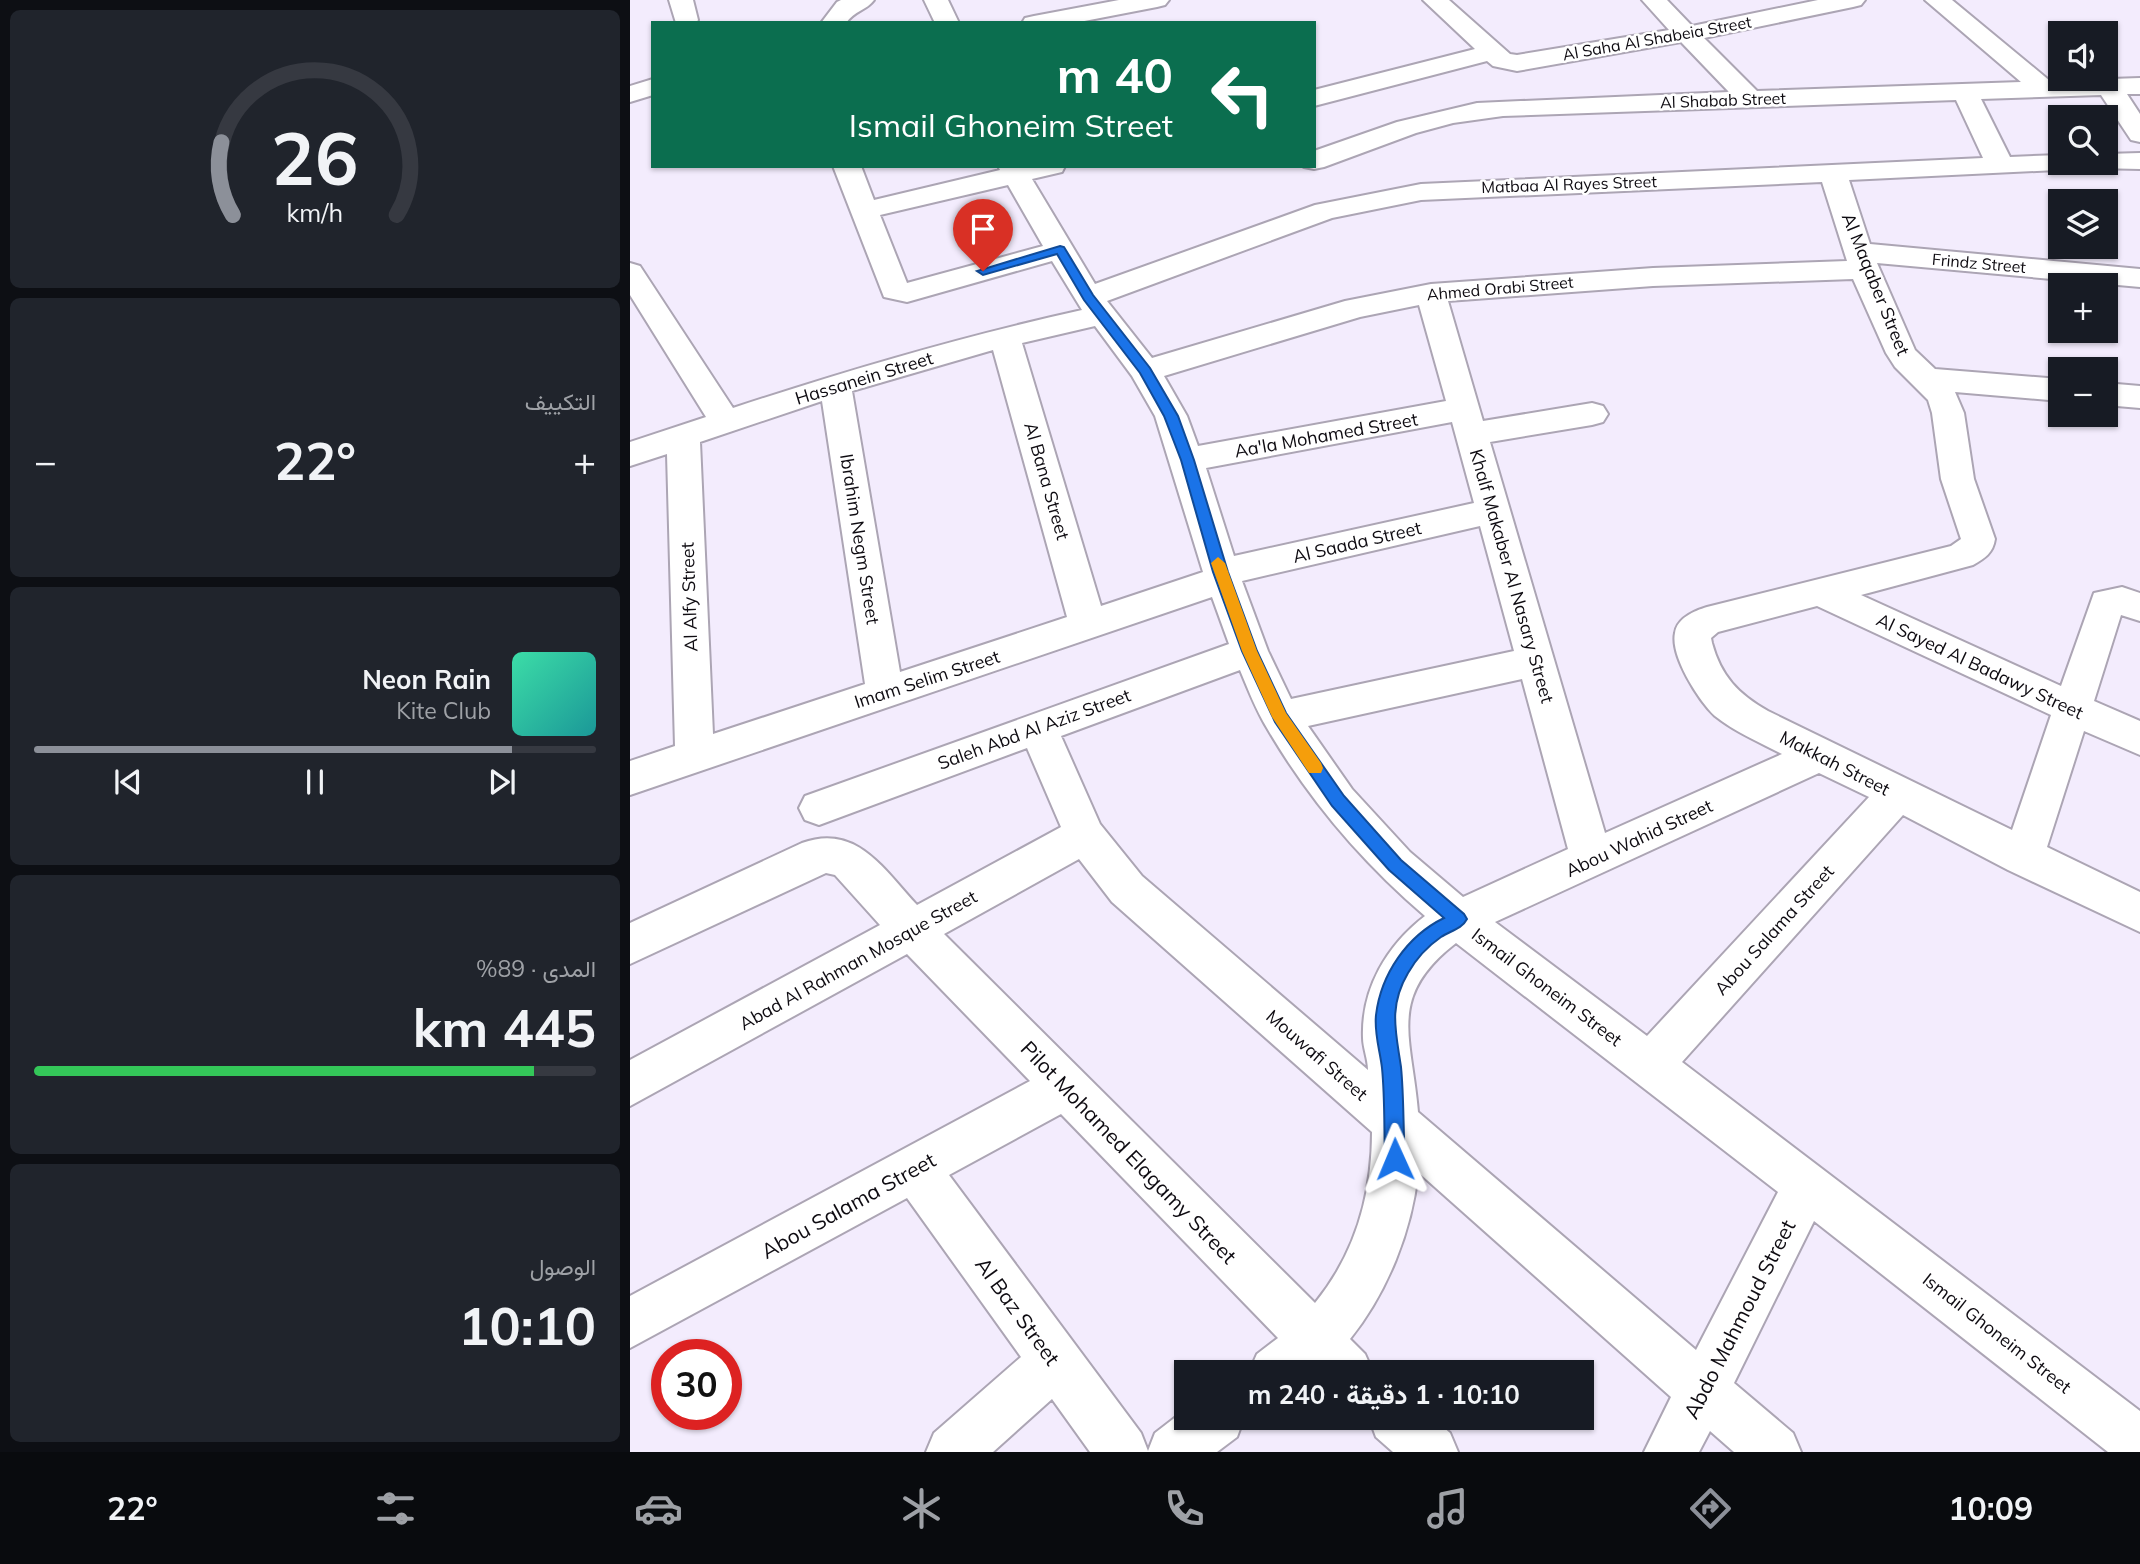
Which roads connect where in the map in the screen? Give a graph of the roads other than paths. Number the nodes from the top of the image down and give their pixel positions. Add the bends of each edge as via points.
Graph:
1 (862, 0) edge
2 (936, 0) edge
3 (1435, 0) edge
4 (1654, 0) edge
5 (1853, 0) edge
6 (1937, 0) edge
7 (1166, 4) edge
8 (834, 21) edge
9 (946, 21) edge
10 (1048, 21) edge
11 (1687, 34) junction
12 (1497, 56) junction
13 (2140, 86) edge
14 (2118, 87) edge
15 (651, 89) edge
16 (2044, 89) junction
17 (2048, 89) edge
18 (2112, 91) edge
19 (1965, 92) junction
20 (630, 94) edge
21 (1316, 98) edge
22 (1751, 99) junction
23 (2140, 134) edge
24 (1316, 160) edge
25 (2140, 160) edge
26 (2118, 161) edge
27 (2048, 164) edge
28 (2000, 165) junction
29 (848, 168) edge
30 (1301, 168) edge
31 (1026, 169) edge
32 (1833, 173) junction
33 (863, 211) junction
34 (1325, 211) junction
35 (1060, 250) junction
36 (1862, 260) junction
37 (630, 272) edge
38 (2140, 278) edge
39 (1431, 293) junction
40 (1095, 306) junction
41 (1005, 337) junction
42 (1145, 371) junction
43 (1926, 379) junction
44 (835, 385) junction
45 (2048, 389) edge
46 (2118, 395) edge
47 (2140, 397) edge
48 (1592, 414) dead end
49 (1467, 422) junction
50 (726, 423) junction
51 (682, 439) junction
52 (630, 454) edge
53 (1188, 460) junction
54 (1493, 511) junction
55 (1222, 576) junction
56 (1820, 592) junction
57 (2140, 607) edge
58 (1088, 625) junction
59 (1250, 651) junction
60 (1536, 661) junction
61 (885, 692) junction
62 (2072, 708) junction
63 (1280, 717) junction
64 (1038, 728) junction
65 (2140, 739) edge
66 (1819, 755) junction
67 (695, 756) junction
68 (630, 778) edge
69 (1897, 794) junction
70 (819, 808) dead end
71 (1085, 835) junction
72 (2023, 857) junction
73 (1592, 860) junction
74 (2140, 913) edge
75 (1458, 919) junction
76 (912, 930) junction
77 (630, 944) edge
78 (1650, 1065) junction
79 (630, 1084) edge
80 (1065, 1087) junction
81 (1394, 1122) junction
82 (915, 1168) junction
83 (1807, 1185) junction
84 (630, 1324) edge
85 (1331, 1356) edge
86 (1055, 1362) junction
87 (1702, 1392) junction
88 (1202, 1430) edge
89 (1408, 1430) edge
90 (2140, 1444) edge
91 (953, 1452) edge
92 (1122, 1452) edge
93 (1174, 1452) edge
94 (1431, 1452) edge
95 (1671, 1452) edge
96 (1774, 1452) edge

1 - 8 street via 845,7
2 - 9 street
3 - 12 street
4 - 11 street
5 - 11 street, Al Saha Al Shabeia Street
6 - 16 street
7 - 10 street
11 - 12 street, Al Saha Al Shabeia Street via 1517,63
11 - 22 street
12 - 21 street, Al Saha Al Shabeia Street
13 - 14 street, Al Shabab Street
15 - 20 street
16 - 17 street, Al Shabab Street
16 - 19 street, Al Shabab Street
18 - 23 street
19 - 22 street, Al Shabab Street
19 - 28 street
22 - 24 street, Al Shabab Street via 1465,112 1404,127
25 - 26 street
27 - 28 street, Matbaa Al Rayes Street
28 - 32 street, Matbaa Al Rayes Street
29 - 33 street
30 - 34 street via 1297,174
31 - 33 street
31 - 35 street, Ismail Ghoneim Street
32 - 34 street, Matbaa Al Rayes Street via 1472,188 1421,192
32 - 36 street, Al Maqaber Street
33 - 35 street via 895,290 907,293
34 - 40 street, Matbaa Al Rayes Street
35 - 40 street, Ismail Ghoneim Street
36 - 38 street, Frindz Street
36 - 39 street, Ahmed Orabi Street
36 - 43 street, Al Maqaber Street via 1900,351
37 - 50 street
39 - 42 street, Ahmed Orabi Street via 1356,308
39 - 49 street, Khalf Makaber Al Nasary Street
40 - 41 street, Hassanein Street
40 - 42 street, Ismail Ghoneim Street
41 - 44 street, Hassanein Street
41 - 58 street, Al Bana Street
42 - 53 street, Ismail Ghoneim Street via 1171,416
43 - 45 street
43 - 56 street, Al Maqaber Street via 1947,406 1953,459 1977,546 1961,556
44 - 50 street, Hassanein Street
44 - 61 street, Ibrahim Negm Street
46 - 47 street
48 - 49 street, Aa'la Mohamed Street
49 - 53 street, Aa'la Mohamed Street
49 - 54 street, Khalf Makaber Al Nasary Street
50 - 51 street, Hassanein Street
51 - 52 street, Hassanein Street
51 - 67 street, Al Alfy Street
53 - 55 street, Ismail Ghoneim Street
54 - 55 street, Al Saada Street
54 - 60 street, Khalf Makaber Al Nasary Street
55 - 58 street, Imam Selim Street
55 - 59 street, Ismail Ghoneim Street
56 - 62 street, Al Sayed Al Badawy Street
56 - 66 street, Makkah Street via 1707,621 1693,632 1706,680 1725,704
57 - 62 street via 2122,601 2107,603
58 - 61 street, Imam Selim Street
59 - 63 street, Ismail Ghoneim Street
59 - 64 street, Saleh Abd Al Aziz Street
60 - 63 street
60 - 73 street, Khalf Makaber Al Nasary Street
61 - 67 street, Imam Selim Street
62 - 65 street, Al Sayed Al Badawy Street
62 - 72 street
63 - 75 street, Ismail Ghoneim Street via 1338,801 1395,865
64 - 70 street, Saleh Abd Al Aziz Street
64 - 71 street, Mouwafi Street
66 - 69 street, Makkah Street
66 - 73 street, Abou Wahid Street
67 - 68 street, Imam Selim Street
69 - 72 street, Makkah Street
69 - 78 street, Abou Salama Street
71 - 76 street, Abad Al Rahman Mosque Street
71 - 81 street, Mouwafi Street via 1127,889
72 - 74 street, Makkah Street
73 - 75 street, Abou Wahid Street
75 - 78 street, Ismail Ghoneim Street
75 - 81 street, Abou Wahid Street via 1417,947 1391,990 1385,1041
76 - 77 street, Pilot Mohamed Elagamy Street via 850,862 830,854 817,856
76 - 79 street, Abad Al Rahman Mosque Street
76 - 80 street, Pilot Mohamed Elagamy Street
78 - 83 street, Ismail Ghoneim Street
80 - 82 street, Abou Salama Street
80 - 85 street, Pilot Mohamed Elagamy Street
81 - 85 street, Abou Wahid Street via 1395,1159 1380,1235 1342,1308
81 - 87 street, Mouwafi Street
82 - 84 street, Abou Salama Street
82 - 86 street, Al Baz Street
83 - 87 street, Abdo Mahmoud Street
83 - 90 street, Ismail Ghoneim Street
86 - 91 street
86 - 92 street, Al Baz Street
87 - 95 street, Abdo Mahmoud Street
87 - 96 street, Mouwafi Street
88 - 93 street
89 - 94 street

